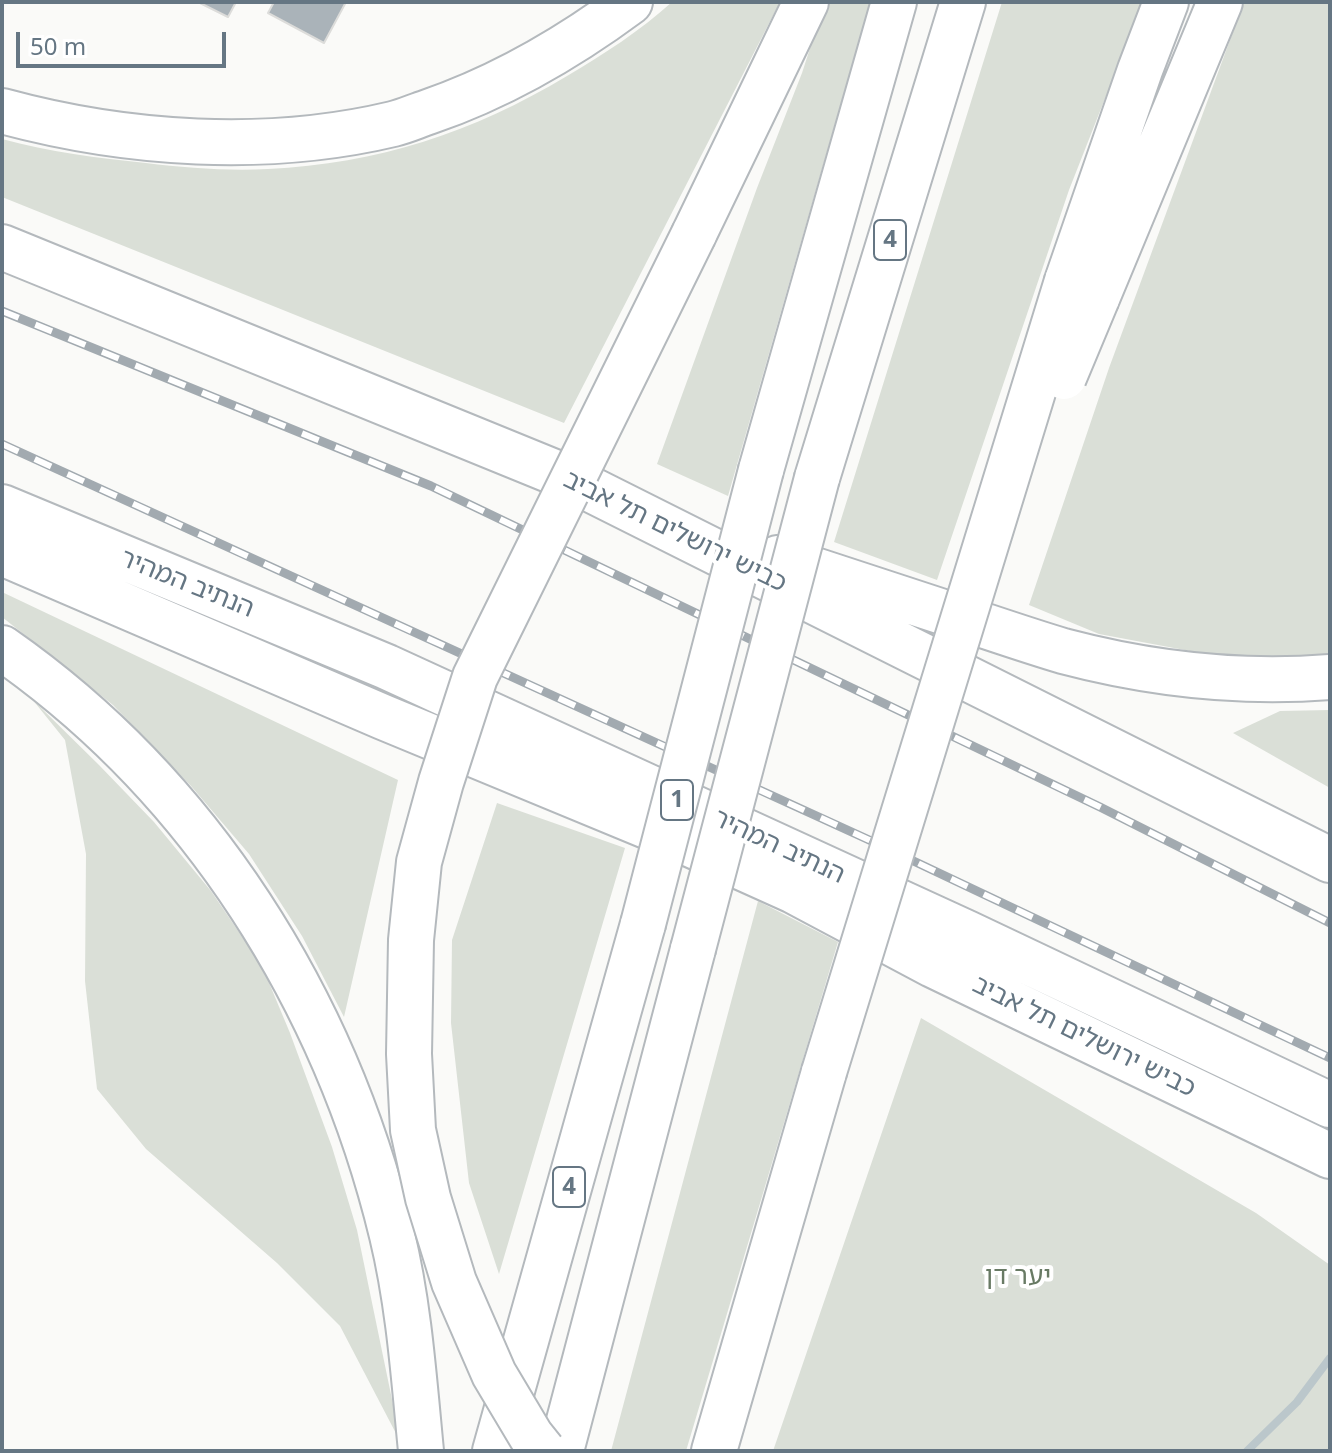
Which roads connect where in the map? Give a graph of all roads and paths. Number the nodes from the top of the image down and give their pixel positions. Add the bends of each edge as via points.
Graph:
1 (630, 2) edge
2 (806, 2) edge
3 (894, 2) edge
4 (963, 2) edge
5 (1166, 2) edge
6 (1220, 2) edge
7 (2, 111) edge
8 (2, 247) edge
9 (1082, 289) junction
10 (2, 507) edge
11 (639, 514) junction
12 (2, 553) edge
13 (2, 648) edge
14 (1330, 677) edge
15 (1330, 860) edge
16 (1330, 1105) edge
17 (1246, 1115) junction
18 (1330, 1156) edge
19 (1330, 1183) edge
20 (421, 1451) edge
21 (495, 1451) edge
22 (543, 1451) edge
23 (561, 1451) edge
24 (714, 1451) edge

1 - 7 highway via 590,32 458,102 395,123 330,136 265,143 190,141
2 - 22 highway, bridge via 475,677 419,862 411,940 413,1130 454,1282 494,1374
3 - 21 highway, 4, bridge
4 - 23 highway, 4, bridge via 817,478
5 - 9 highway via 1140,70
6 - 9 highway
8 - 11 highway, כביש ירושלים תל אביב via 564,476
9 - 24 highway, bridge via 964,620
10 - 16 highway, הנתיב המהיר / 1 via 387,667
11 - 14 highway via 1115,663 1234,678
11 - 15 highway, כביש ירושלים תל אביב
12 - 17 highway, כביש ירושלים תל אביב / 1 via 794,891 933,965
13 - 20 highway via 110,736 202,837 275,944 312,1014 344,1082 392,1238
17 - 18 highway, כביש ירושלים תל אביב / 1
17 - 19 highway

